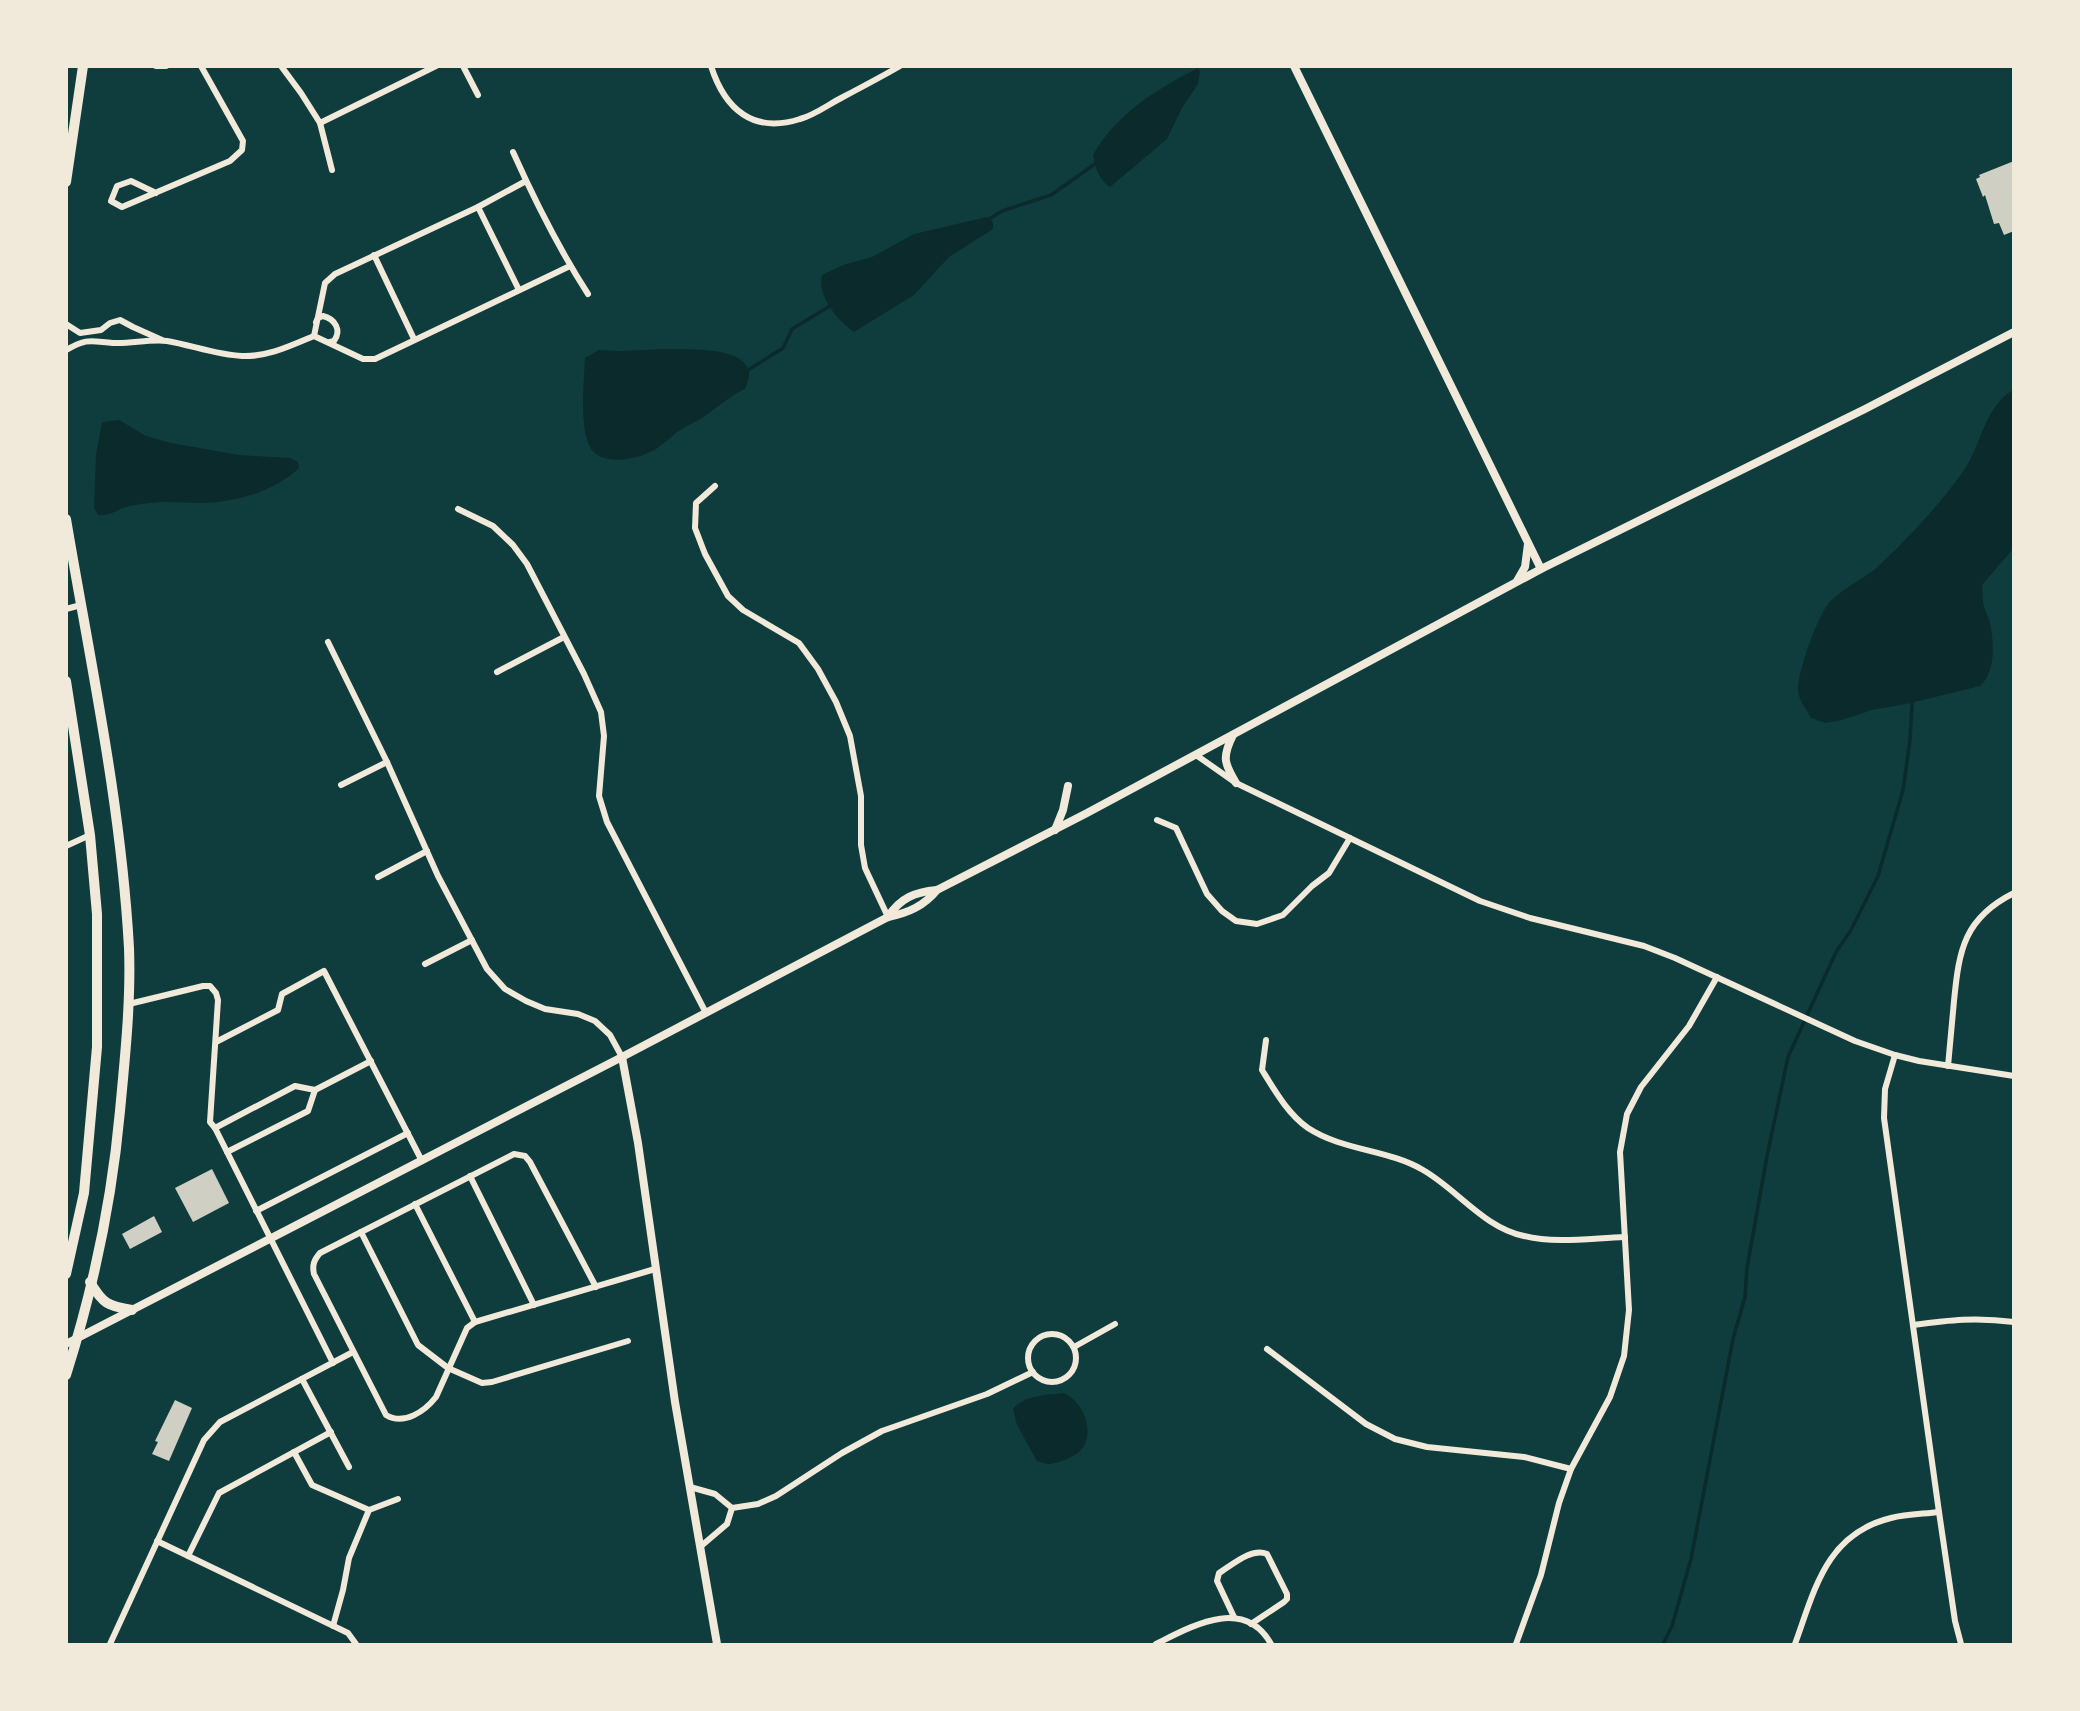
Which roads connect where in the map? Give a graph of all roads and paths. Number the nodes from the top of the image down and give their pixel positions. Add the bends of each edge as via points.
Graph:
1 (83, 66) edge
2 (156, 66) edge
3 (166, 66) edge
4 (201, 66) edge
5 (281, 66) edge
6 (436, 66) edge
7 (463, 66) edge
8 (711, 66) edge
9 (900, 66) edge
10 (1294, 66) edge
11 (478, 95) dead end
12 (320, 123) junction
13 (513, 152) dead end
14 (332, 170) dead end
15 (526, 181) junction
16 (66, 182) edge
17 (156, 192) junction
18 (478, 207) junction
19 (374, 255) junction
20 (570, 266) junction
21 (519, 290) junction
22 (587, 294) dead end
23 (316, 321) junction
24 (66, 324) edge
25 (2014, 332) edge
26 (314, 336) junction
27 (82, 337) junction
28 (414, 339) junction
29 (164, 341) junction
30 (328, 341) junction
31 (66, 350) edge
32 (715, 486) dead end
33 (458, 509) dead end
34 (66, 519) edge
35 (1528, 544) junction
36 (1541, 569) junction
37 (1516, 582) junction
38 (81, 605) junction
39 (66, 609) edge
40 (564, 637) junction
41 (328, 642) dead end
42 (497, 672) dead end
43 (66, 681) edge
44 (1234, 734) junction
45 (1196, 755) junction
46 (387, 762) junction
47 (1236, 783) junction
48 (341, 785) dead end
49 (1068, 786) dead end
50 (1157, 820) dead end
51 (1055, 830) junction
52 (90, 835) junction
53 (1350, 838) junction
54 (66, 846) edge
55 (427, 851) junction
56 (378, 877) dead end
57 (2014, 893) edge
58 (888, 917) junction
59 (472, 940) junction
60 (425, 964) dead end
61 (1717, 977) junction
62 (129, 1004) junction
63 (706, 1013) junction
64 (1266, 1040) dead end
65 (216, 1042) junction
66 (1895, 1055) junction
67 (622, 1057) junction
68 (371, 1061) junction
69 (1948, 1066) junction
70 (2014, 1076) edge
71 (316, 1090) junction
72 (215, 1128) junction
73 (408, 1133) junction
74 (227, 1152) junction
75 (422, 1161) junction
76 (470, 1176) junction
77 (415, 1204) junction
78 (256, 1211) junction
79 (361, 1231) junction
80 (1625, 1237) junction
81 (270, 1240) junction
82 (655, 1269) junction
83 (66, 1274) edge
84 (90, 1283) junction
85 (596, 1287) junction
86 (534, 1305) junction
87 (132, 1310) junction
88 (475, 1322) junction
89 (2014, 1322) edge
90 (1115, 1324) dead end
91 (1913, 1325) junction
92 (79, 1338) junction
93 (628, 1341) dead end
94 (66, 1344) edge
95 (1074, 1347) junction
96 (1267, 1349) dead end
97 (354, 1352) junction
98 (333, 1363) junction
99 (448, 1368) junction
100 (1033, 1372) junction
101 (66, 1375) edge
102 (302, 1379) junction
103 (331, 1432) junction
104 (294, 1452) junction
105 (349, 1467) dead end
106 (1571, 1469) junction
107 (690, 1487) junction
108 (398, 1499) dead end
109 (732, 1508) junction
110 (369, 1510) junction
111 (1940, 1512) junction
112 (158, 1541) junction
113 (700, 1547) junction
114 (188, 1556) junction
115 (1234, 1617) junction
116 (1251, 1623) junction
117 (333, 1626) junction
118 (110, 1644) edge
119 (356, 1644) edge
120 (716, 1644) edge
121 (1156, 1644) edge
122 (1271, 1644) edge
123 (1516, 1644) edge
124 (1795, 1644) edge
125 (1961, 1644) edge

1 - 16 main road
2 - 3 street
4 - 17 street via 243,141 242,150 230,161
5 - 12 street
6 - 12 street
7 - 11 street
8 - 9 street via 716,82 744,115 758,123 779,124 802,119
10 - 35 street
12 - 14 street
13 - 15 street
15 - 18 street
15 - 20 street
17 - 17 street via 122,207 111,201 117,186 131,181
18 - 19 street
18 - 21 street
19 - 23 street via 325,283
19 - 28 street
20 - 21 street
20 - 22 street
21 - 28 street
23 - 26 street
23 - 30 street via 323,316 334,321 337,337
24 - 27 street
25 - 36 street
26 - 29 street via 277,352 240,356
26 - 30 street
27 - 29 street via 114,343
27 - 29 street via 120,320
27 - 31 street
28 - 30 street via 376,359 363,359
32 - 58 street via 696,503 695,528 705,554 729,596 743,610 799,643 836,702 850,736 861,796 866,869
33 - 40 street via 493,526 513,545
34 - 38 main road
35 - 36 street
35 - 37 street via 1525,567
36 - 37 street
37 - 44 street
38 - 39 street
38 - 62 main road via 118,821
40 - 42 street
40 - 63 street via 601,712 604,736 599,796 607,822
41 - 46 street
43 - 52 main road
44 - 45 street
44 - 47 street via 1225,765
45 - 47 street
45 - 51 street
46 - 48 street
46 - 55 street
47 - 53 street
49 - 51 street
50 - 53 street via 1176,828 1207,894 1222,911 1236,920 1257,924 1283,915 1329,873
51 - 58 street via 937,890 921,891 897,904
52 - 54 street
52 - 83 main road via 97,914 97,1047 84,1193
53 - 61 street via 1480,901 1644,946
55 - 56 street
55 - 59 street
57 - 69 street via 1979,918 1966,939 1958,961
58 - 63 street
59 - 60 street
59 - 67 street via 487,969 505,989 545,1009 595,1021 610,1035
61 - 66 street
61 - 80 street via 1689,1026 1641,1087 1627,1114 1620,1152
62 - 65 street via 210,986 218,1000
62 - 84 main road via 118,1139
63 - 67 street
64 - 80 street via 1262,1070 1294,1116 1308,1128 1333,1141 1420,1168 1480,1215 1522,1236 1544,1240
65 - 68 street via 278,1010 282,994 324,971
65 - 72 street via 210,1122
66 - 69 street
66 - 91 street via 1885,1089 1884,1118
67 - 75 street
67 - 82 street
68 - 71 street
68 - 73 street
69 - 70 street
71 - 72 street via 295,1086
71 - 74 street via 308,1111
72 - 74 street
73 - 75 street
73 - 78 street
74 - 78 street
75 - 81 street
76 - 77 street
76 - 85 street via 514,1154 526,1156
76 - 86 street
77 - 79 street
77 - 88 street
78 - 81 street
79 - 97 street via 320,1252 313,1267
79 - 99 street via 418,1345
80 - 106 street via 1629,1310 1624,1356 1609,1397
81 - 87 street
81 - 98 street
82 - 85 street
82 - 107 street
84 - 87 main road via 107,1304
84 - 92 main road
85 - 86 street
86 - 88 street
87 - 92 street
88 - 99 street via 467,1328
89 - 91 street via 1956,1319
90 - 95 street
91 - 111 street
92 - 94 street
92 - 101 main road
93 - 99 street via 492,1382 482,1383
95 - 100 street via 1076,1363 1068,1376 1054,1382
95 - 100 street via 1063,1336 1040,1337 1030,1349
96 - 106 street via 1366,1424 1395,1439 1427,1447 1524,1457
97 - 98 street
97 - 99 street via 391,1418 405,1419 428,1407
98 - 102 street
100 - 109 street via 988,1394 882,1432 842,1452 776,1496
102 - 103 street
102 - 112 street via 220,1422 204,1440
103 - 104 street
103 - 105 street
104 - 110 street via 312,1485
104 - 114 street via 219,1493
106 - 123 street
107 - 109 street via 715,1493
107 - 113 street
108 - 110 street
109 - 113 street via 727,1524
110 - 117 street via 349,1558
111 - 124 street via 1893,1517 1847,1539 1818,1580
111 - 125 street
112 - 114 street
112 - 118 street
113 - 120 street
114 - 117 street
115 - 116 street
115 - 116 street via 1217,1581 1219,1573 1254,1553 1267,1553 1287,1599
115 - 121 street via 1212,1620
116 - 122 street
117 - 119 street via 348,1633

